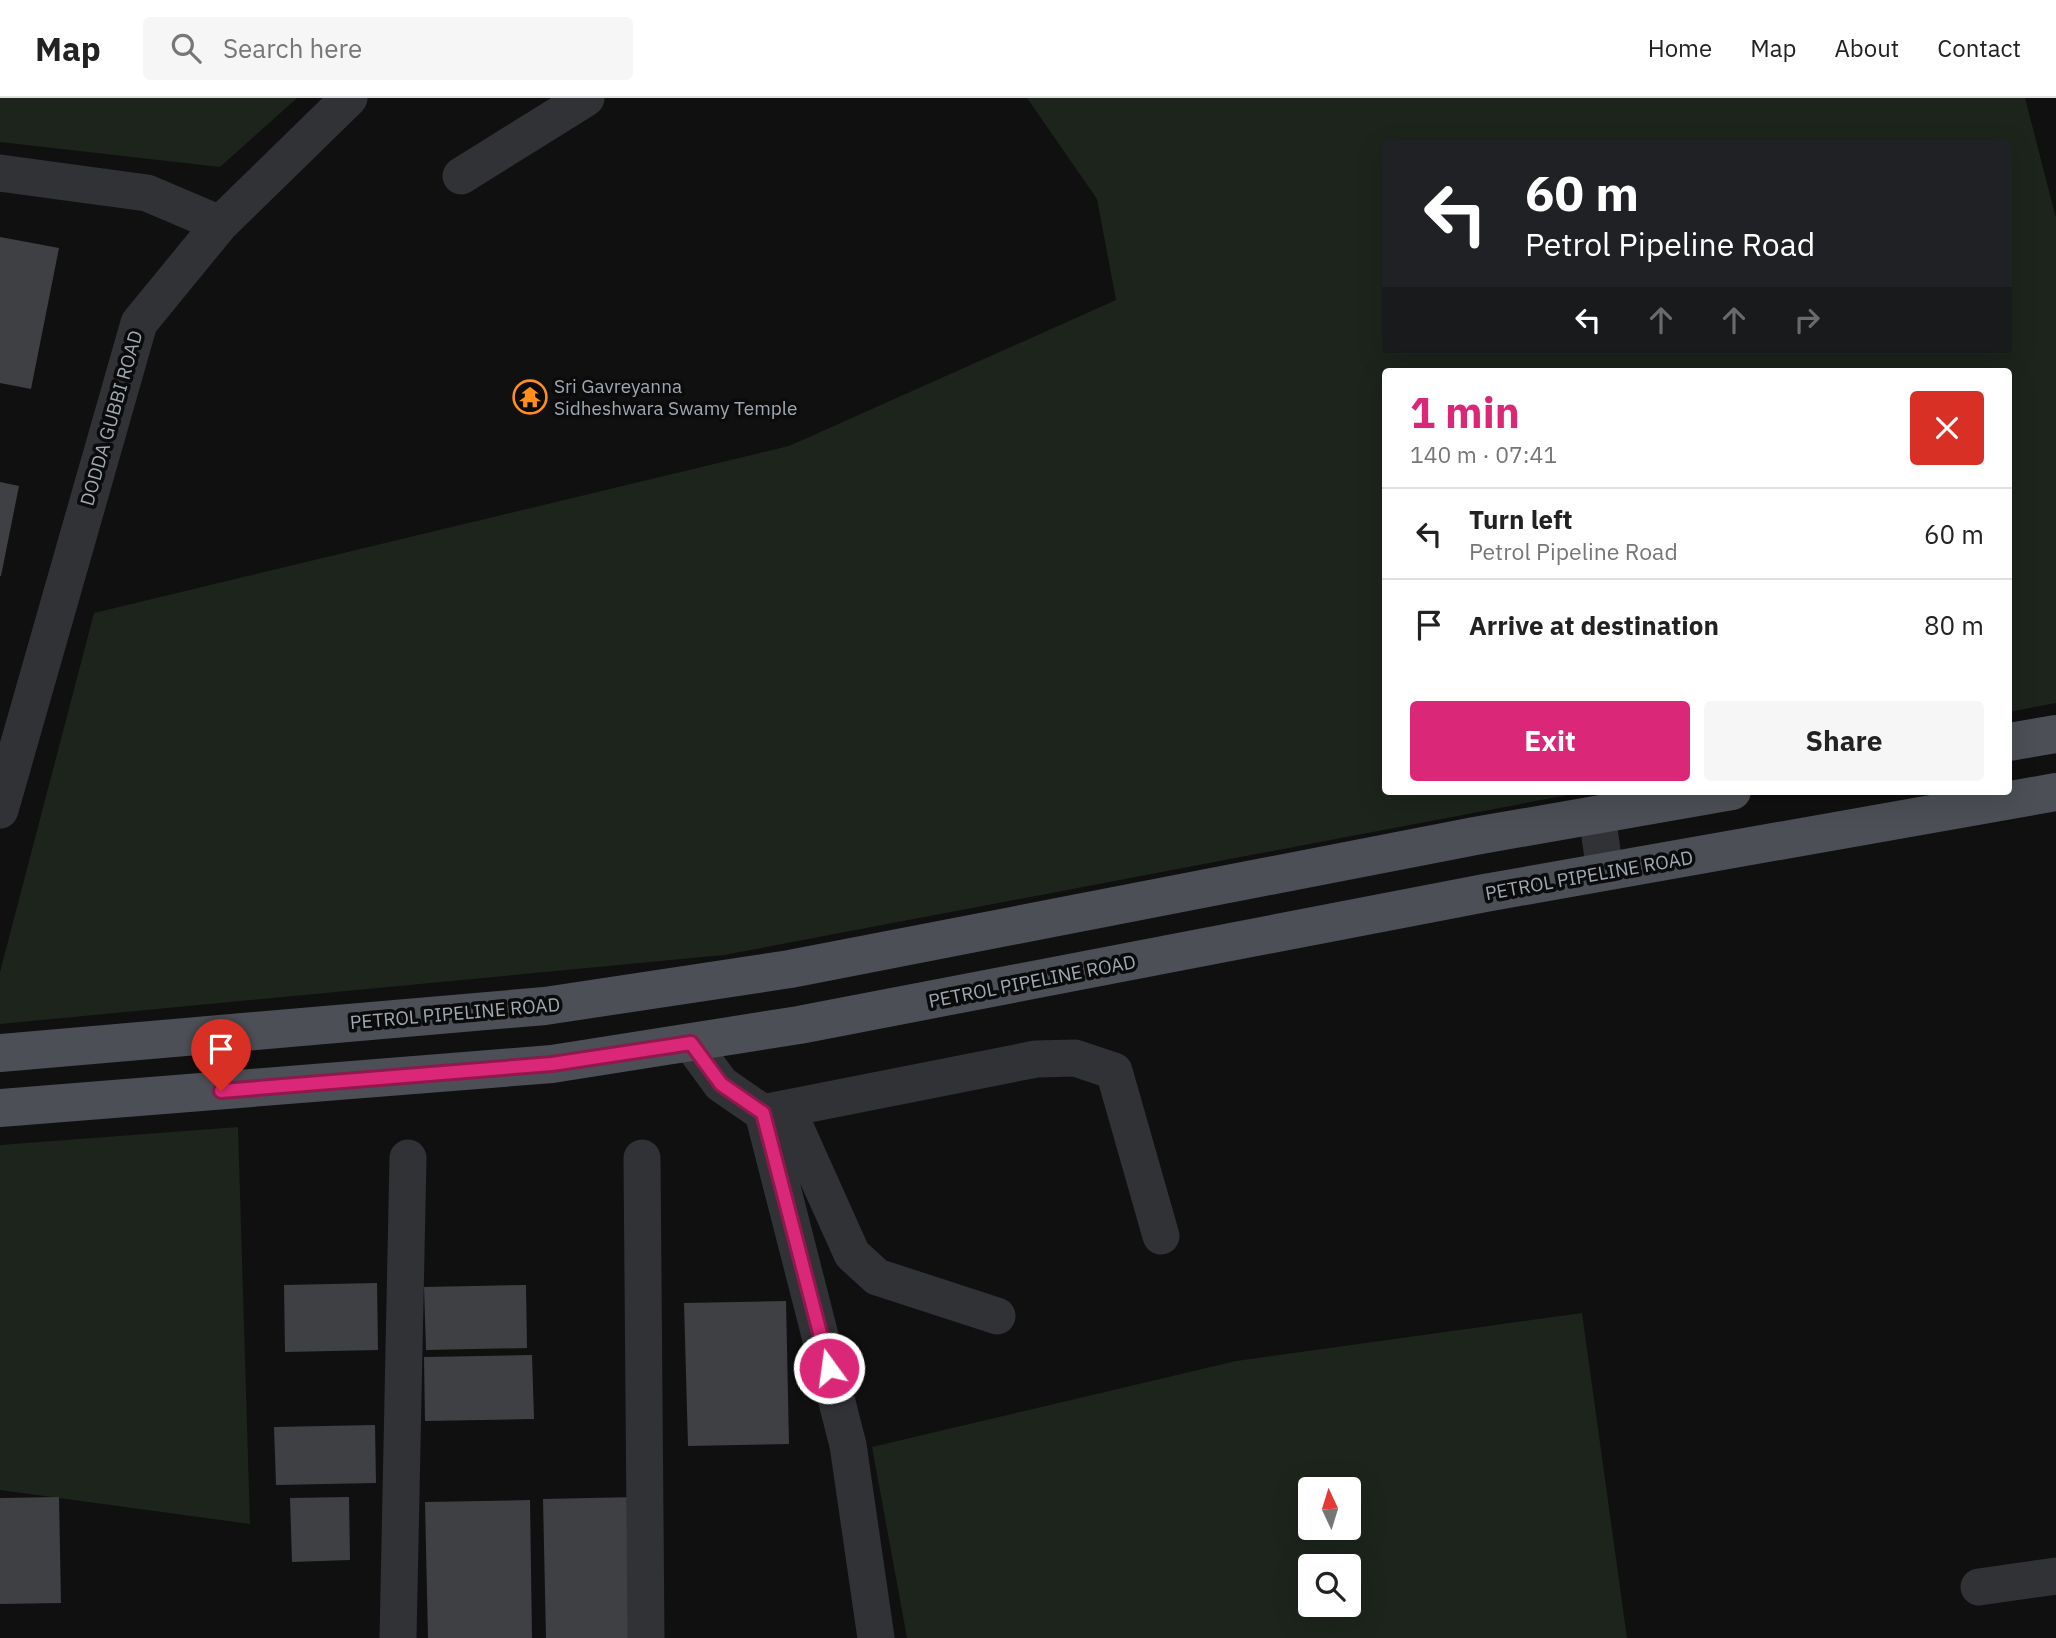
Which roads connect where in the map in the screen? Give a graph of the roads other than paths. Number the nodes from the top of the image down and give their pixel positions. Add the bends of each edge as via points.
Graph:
1 (349, 98) edge
2 (586, 98) edge
3 (0, 173) edge
4 (461, 176) dead end
5 (220, 223) junction
6 (2056, 734) edge
7 (9, 736) edge
8 (2012, 741) edge
9 (2056, 792) edge
10 (1710, 795) edge
11 (0, 810) edge
12 (1597, 815) junction
13 (1605, 872) junction
14 (691, 1043) junction
15 (0, 1053) edge
16 (0, 1108) edge
17 (775, 1111) junction
18 (408, 1158) dead end
19 (642, 1158) dead end
20 (1161, 1236) dead end
21 (997, 1316) dead end
22 (2056, 1576) edge
23 (1979, 1587) dead end
24 (398, 1638) edge
25 (646, 1638) edge
26 (876, 1638) edge

1 - 5 street, DODDA GUBBI ROAD
2 - 4 street
3 - 5 street via 147,192
5 - 7 street, DODDA GUBBI ROAD via 139,323
6 - 8 main road
7 - 11 street, DODDA GUBBI ROAD
9 - 13 main road, PETROL PIPELINE ROAD
10 - 12 main road, PETROL PIPELINE ROAD
12 - 13 street
12 - 15 main road, PETROL PIPELINE ROAD via 790,969 545,1006
13 - 14 main road, PETROL PIPELINE ROAD
14 - 16 main road, PETROL PIPELINE ROAD via 552,1064
14 - 17 street via 721,1084
17 - 20 street via 1036,1059 1075,1058 1114,1071
17 - 21 street via 852,1254 877,1278
17 - 26 street via 848,1445
18 - 24 street
19 - 25 street
22 - 23 street

